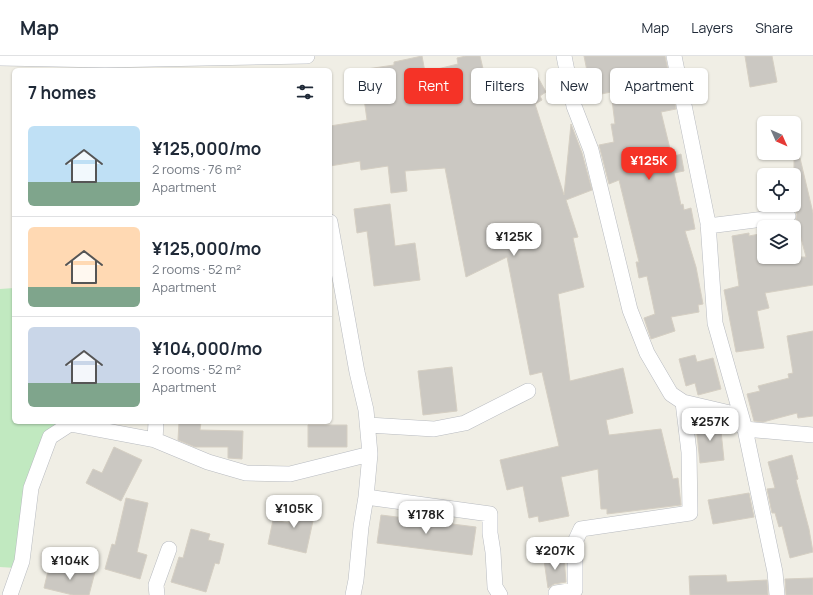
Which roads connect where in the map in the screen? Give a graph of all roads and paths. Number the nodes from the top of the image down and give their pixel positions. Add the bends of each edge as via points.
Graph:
1 (564, 56) edge
2 (674, 56) edge
3 (0, 58) edge
4 (105, 58) edge
5 (303, 61) edge
6 (146, 65) edge
7 (788, 216) dead end
8 (708, 226) junction
9 (332, 233) edge
10 (528, 390) dead end
11 (683, 402) junction
12 (156, 424) edge
13 (368, 425) junction
14 (745, 429) junction
15 (813, 435) edge
16 (155, 440) junction
17 (370, 454) junction
18 (366, 497) junction
19 (169, 549) dead end
20 (10, 595) edge
21 (157, 595) edge
22 (353, 595) edge
23 (500, 595) edge
24 (556, 595) edge
25 (778, 595) edge

1 - 11 street via 574,106 591,150 630,310 648,353 670,394
2 - 8 street
3 - 4 street
4 - 6 street
5 - 6 street
7 - 8 street
8 - 14 street via 715,323
9 - 13 street
10 - 13 street via 466,423 434,429
11 - 14 street via 730,413
11 - 24 street via 689,452 690,513 581,529 575,542 575,590
12 - 16 street
13 - 17 street
14 - 15 street
14 - 25 street
16 - 17 street via 208,462 246,473 290,474
16 - 20 street via 70,424 50,437 31,488 22,561
17 - 18 street
18 - 22 street
18 - 23 street via 490,514 495,586
19 - 21 street via 156,585

